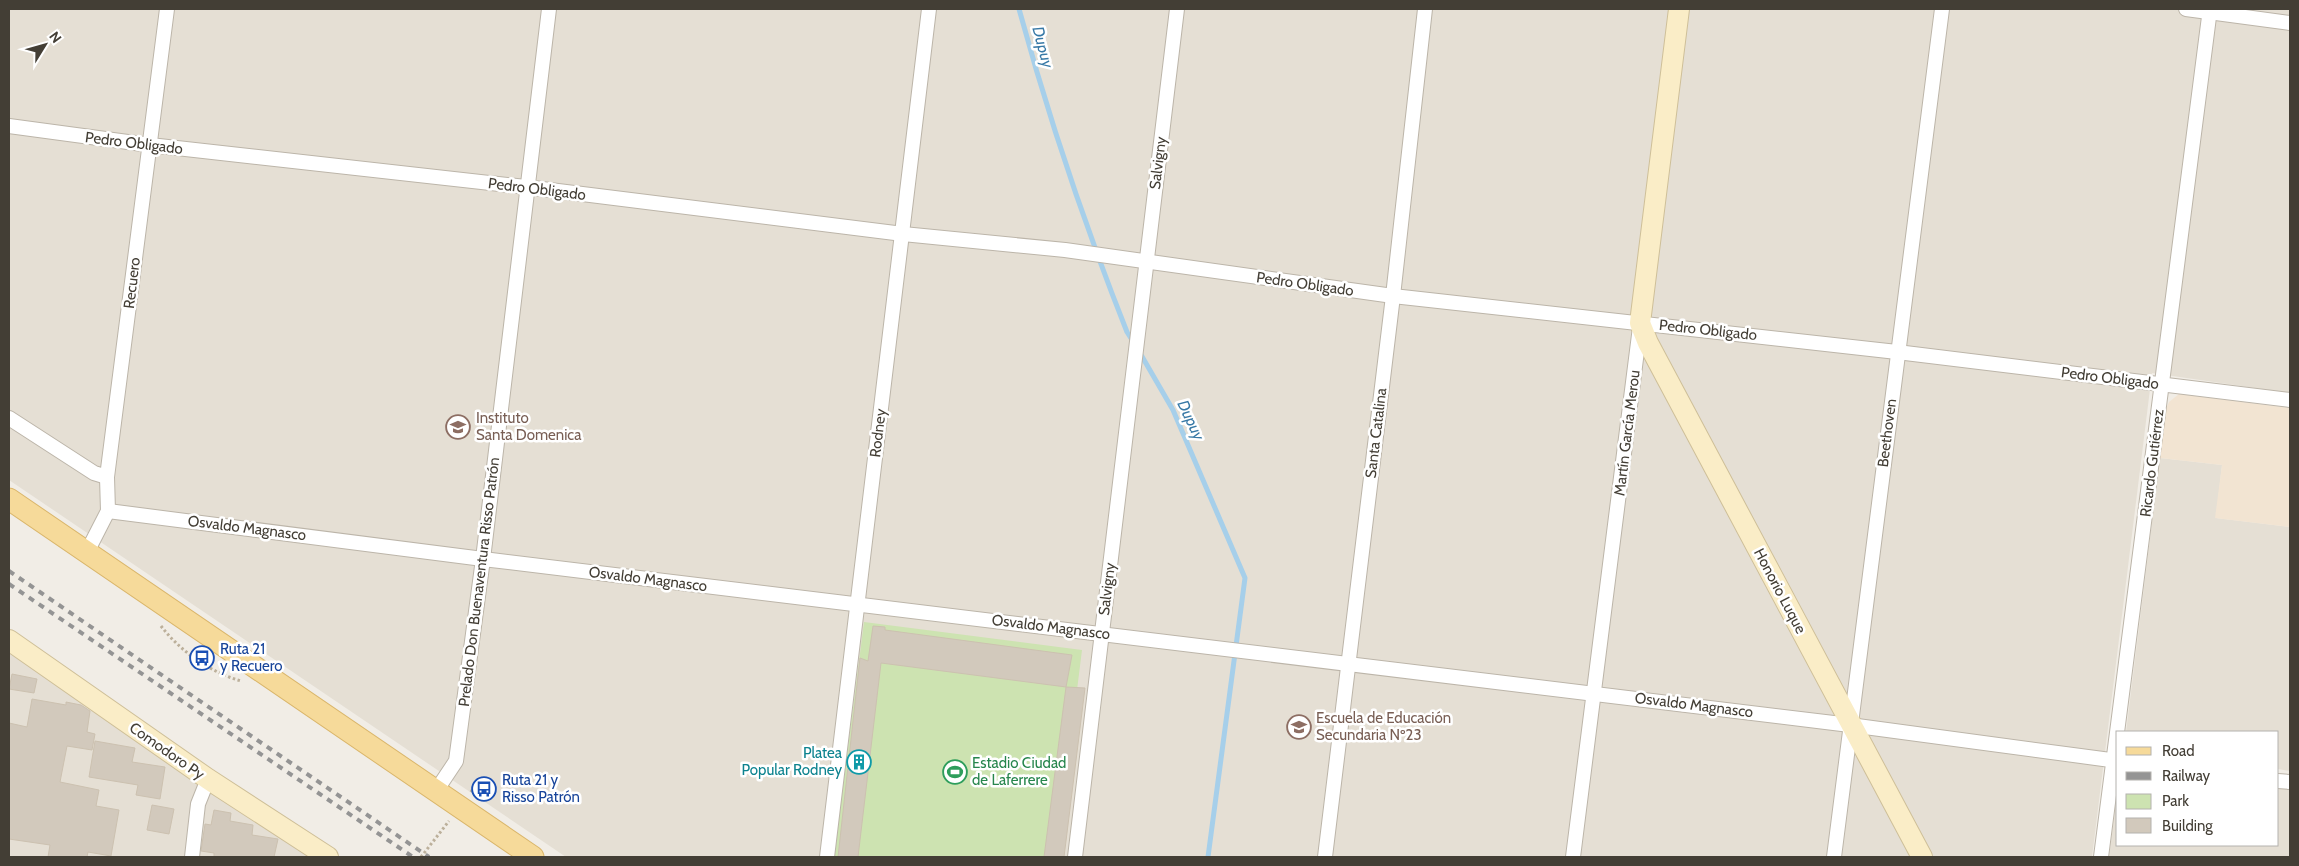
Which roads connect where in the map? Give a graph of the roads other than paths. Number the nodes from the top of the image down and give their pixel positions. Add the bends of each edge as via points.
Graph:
1 (167, 9) edge
2 (549, 9) edge
3 (929, 9) edge
4 (1177, 9) edge
5 (1425, 9) edge
6 (1679, 9) edge
7 (1942, 9) edge
8 (2186, 9) edge
9 (2209, 10) edge
10 (2290, 23) edge
11 (9, 126) edge
12 (150, 145) junction
13 (526, 188) junction
14 (903, 234) junction
15 (1146, 263) junction
16 (1393, 296) junction
17 (1640, 323) junction
18 (1897, 352) junction
19 (2163, 385) junction
20 (2290, 400) edge
21 (9, 418) edge
22 (107, 477) junction
23 (9, 499) edge
24 (108, 510) junction
25 (87, 552) junction
26 (483, 559) junction
27 (857, 603) junction
28 (1101, 633) junction
29 (9, 640) edge
30 (1348, 663) junction
31 (1595, 694) junction
32 (1850, 724) junction
33 (2120, 731) edge
34 (2116, 761) edge
35 (208, 779) junction
36 (436, 791) junction
37 (192, 857) edge
38 (328, 857) edge
39 (533, 857) edge
40 (827, 857) edge
41 (1075, 857) edge
42 (1325, 857) edge
43 (1573, 857) edge
44 (1834, 857) edge
45 (1922, 857) edge
46 (2101, 857) edge

1 - 12 street, Recuero
2 - 13 street, Prelado Don Buenaventura Risso Patrón
3 - 14 street, Rodney
4 - 15 street, Salvigny
5 - 16 street, Santa Catalina
6 - 17 street, Martín García Merou
7 - 18 street, Beethoven
8 - 9 street
9 - 10 street
9 - 19 street, Ricardo Gutiérrez
11 - 12 street, Pedro Obligado
12 - 13 street, Pedro Obligado
12 - 22 street, Recuero
13 - 14 street, Pedro Obligado
13 - 26 street, Prelado Don Buenaventura Risso Patrón
14 - 15 street, Pedro Obligado via 1065,250
14 - 27 street, Rodney
15 - 16 street, Pedro Obligado
15 - 28 street, Salvigny
16 - 17 street, Pedro Obligado
16 - 30 street, Santa Catalina
17 - 18 street, Pedro Obligado
17 - 31 street, Martín García Merou
17 - 32 street, Honorio Luque
18 - 19 street, Pedro Obligado
18 - 32 street, Beethoven
19 - 20 street, Pedro Obligado
19 - 33 street, Ricardo Gutiérrez
21 - 22 street via 94,473
22 - 24 street, Recuero
23 - 25 main road
24 - 25 street, Recuero
24 - 26 street, Osvaldo Magnasco
25 - 36 main road
26 - 27 street, Osvaldo Magnasco
26 - 36 street, Prelado Don Buenaventura Risso Patrón via 456,761
27 - 28 street, Osvaldo Magnasco
27 - 40 street, Rodney
28 - 30 street, Osvaldo Magnasco
28 - 41 street, Salvigny
29 - 35 street, Comodoro Py
30 - 31 street, Osvaldo Magnasco
30 - 42 street, Santa Catalina
31 - 32 street, Osvaldo Magnasco
31 - 43 street, Martín García Merou
32 - 34 street, Osvaldo Magnasco
32 - 44 street, Beethoven
32 - 45 street, Honorio Luque
34 - 46 street, Ricardo Gutiérrez
35 - 37 street via 198,804
35 - 38 street, Comodoro Py
36 - 39 main road

